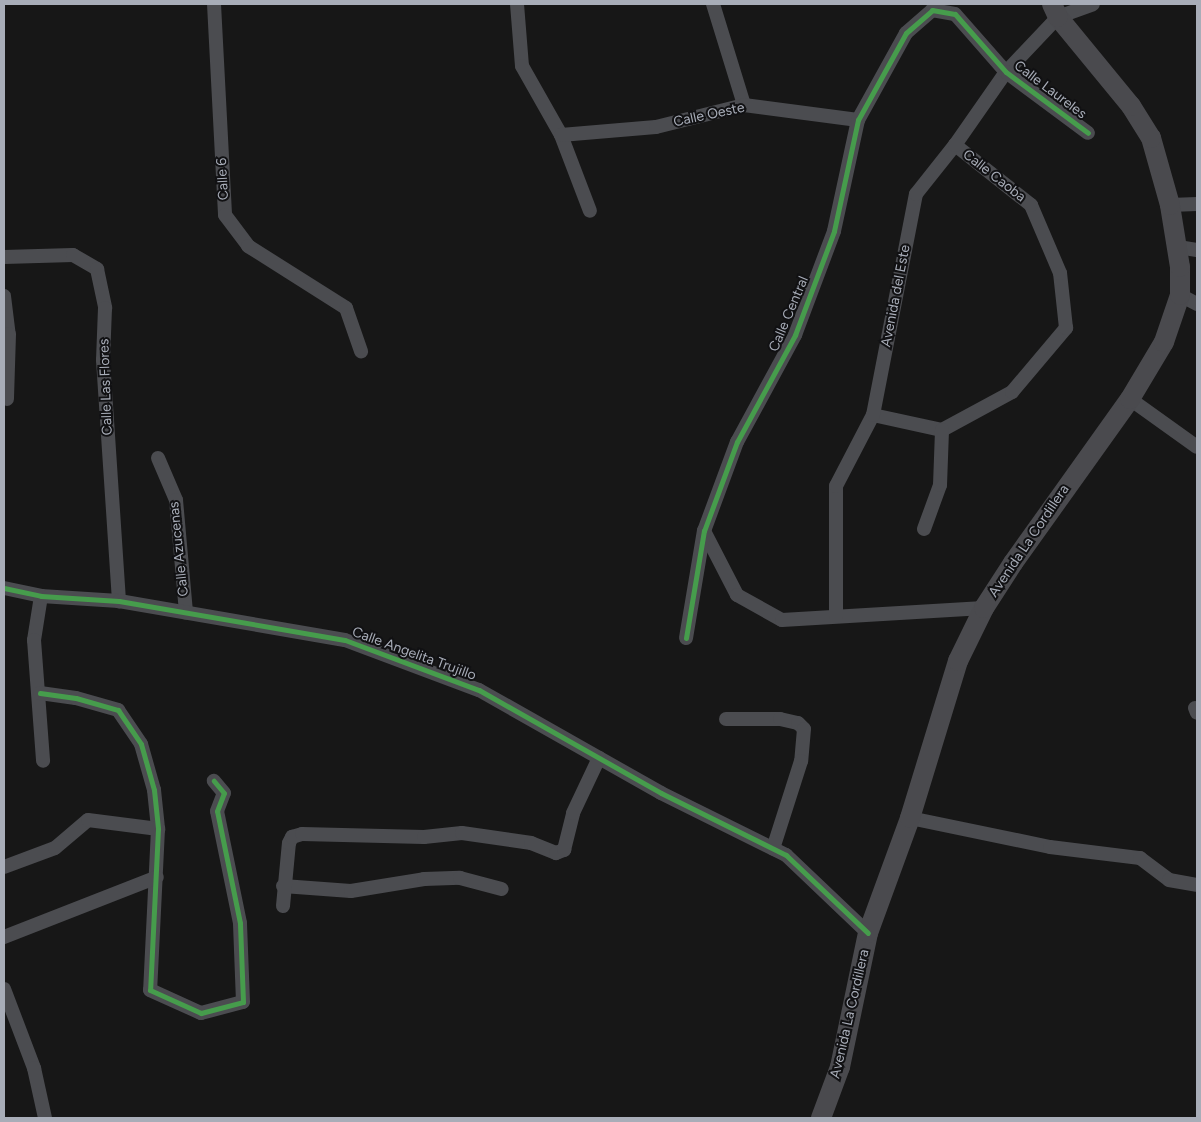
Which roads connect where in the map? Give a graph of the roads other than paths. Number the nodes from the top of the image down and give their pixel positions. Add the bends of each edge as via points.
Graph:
1 (214, 4) edge
2 (517, 4) edge
3 (713, 4) edge
4 (1093, 4) edge
5 (932, 10) joint
6 (1055, 11) edge
7 (1006, 72) junction
8 (744, 105) junction
9 (858, 120) junction
10 (1088, 133) dead end
11 (561, 135) junction
12 (955, 145) junction
13 (1197, 204) edge
14 (1170, 205) junction
15 (590, 211) dead end
16 (1178, 247) junction
17 (1197, 250) edge
18 (4, 257) edge
19 (4, 296) edge
20 (1189, 300) edge
21 (361, 351) dead end
22 (7, 399) dead end
23 (1130, 399) junction
24 (873, 415) junction
25 (942, 430) junction
26 (1197, 447) edge
27 (158, 458) dead end
28 (924, 529) dead end
29 (704, 531) junction
30 (4, 588) edge
31 (41, 596) junction
32 (119, 601) junction
33 (984, 608) junction
34 (186, 613) junction
35 (836, 616) junction
36 (686, 638) dead end
37 (40, 693) junction
38 (726, 719) dead end
39 (599, 758) junction
40 (43, 761) dead end
41 (214, 781) dead end
42 (910, 818) junction
43 (158, 830) junction
44 (773, 849) junction
45 (4, 868) edge
46 (157, 877) junction
47 (1197, 885) edge
48 (283, 886) junction
49 (502, 889) dead end
50 (283, 906) dead end
51 (868, 933) junction
52 (4, 937) edge
53 (4, 990) edge
54 (45, 1118) edge
55 (821, 1118) edge

1 - 21 street, Calle 6 via 225,215 248,246 346,308
2 - 11 street via 522,66
3 - 8 street
4 - 6 street
5 - 7 street, Calle Laureles via 955,14
5 - 9 street, Calle Central via 906,33
6 - 7 street, Avenida del Este
6 - 14 main road, Avenida La Cordillera via 1131,106 1151,138
7 - 10 street, Calle Laureles
7 - 12 street, Avenida del Este
8 - 9 street, Calle Oeste
8 - 11 street, Calle Oeste via 656,127
9 - 29 street, Calle Central via 834,230 795,335 737,442
11 - 15 street
12 - 24 street, Avenida del Este via 916,194
12 - 25 street, Calle Caoba via 1031,205 1060,273 1066,328 1012,392
13 - 14 street
14 - 16 main road, Avenida La Cordillera
16 - 17 street
16 - 20 main road, Avenida La Cordillera
18 - 32 street, Calle Las Flores via 73,255 97,269 105,308 103,360
19 - 22 street via 9,334
20 - 23 main road, Avenida La Cordillera
23 - 26 street
23 - 33 main road, Avenida La Cordillera
24 - 25 street
24 - 35 street, Avenida del Este via 836,486
25 - 28 street via 940,485
27 - 34 street, Calle Azucenas via 176,500
29 - 35 street via 737,595 782,620
29 - 36 street, Calle Central
30 - 31 street, Calle Angelita Trujillo
31 - 32 street, Calle Angelita Trujillo
31 - 37 street via 34,640
32 - 34 street, Calle Angelita Trujillo
33 - 35 street
33 - 42 main road, Avenida La Cordillera via 958,661
34 - 39 street, Calle Angelita Trujillo via 345,640 479,690
37 - 40 street
37 - 43 street via 76,698 118,710 141,744 154,790
38 - 44 street via 780,719 798,723 804,729 801,761
39 - 44 street, Calle Angelita Trujillo
39 - 48 street via 573,813 564,850 556,852 531,843 462,833 424,838 302,834 292,836 289,843
41 - 46 street via 224,793 217,811 240,923 243,1002 201,1013 150,990
42 - 47 street via 1050,847 1140,858 1169,880
42 - 51 main road, Avenida La Cordillera
43 - 45 street via 88,820 55,848
43 - 46 street
44 - 51 street, Calle Angelita Trujillo via 786,855
46 - 52 street
48 - 49 street via 351,891 424,879 460,878
48 - 50 street
51 - 55 main road, Avenida La Cordillera via 840,1067
53 - 54 street via 34,1068

